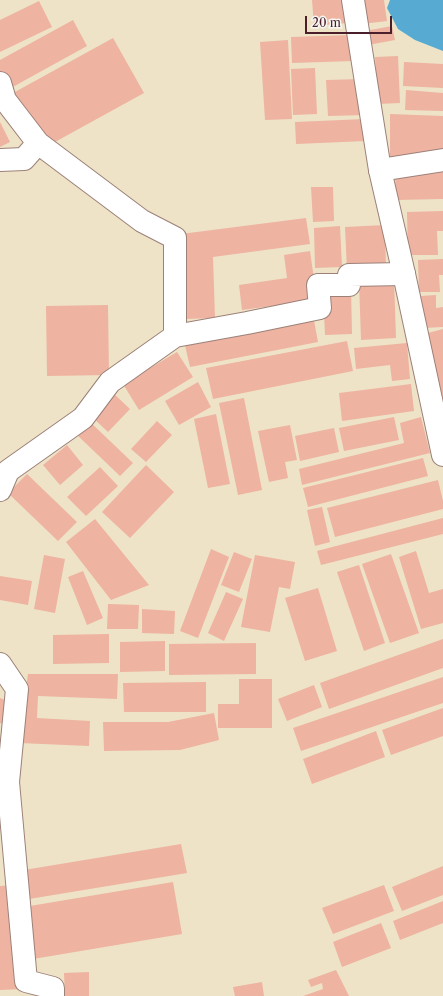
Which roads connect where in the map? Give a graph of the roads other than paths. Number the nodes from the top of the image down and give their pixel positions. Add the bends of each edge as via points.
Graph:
1 (353, 0) edge
2 (0, 83) edge
3 (38, 143) junction
4 (0, 160) edge
5 (443, 160) edge
6 (380, 170) junction
7 (404, 274) junction
8 (175, 336) junction
9 (443, 455) edge
10 (0, 490) edge
11 (0, 664) edge
12 (53, 996) edge

1 - 6 street
2 - 3 street via 5,100
3 - 4 street via 24,159
3 - 8 street via 142,221 175,238
5 - 6 street
6 - 7 street
7 - 8 street via 349,275 349,285 318,285 320,308
7 - 9 street
8 - 10 street via 110,382 83,418 8,471
11 - 12 street via 17,688 8,782 26,981 53,988

